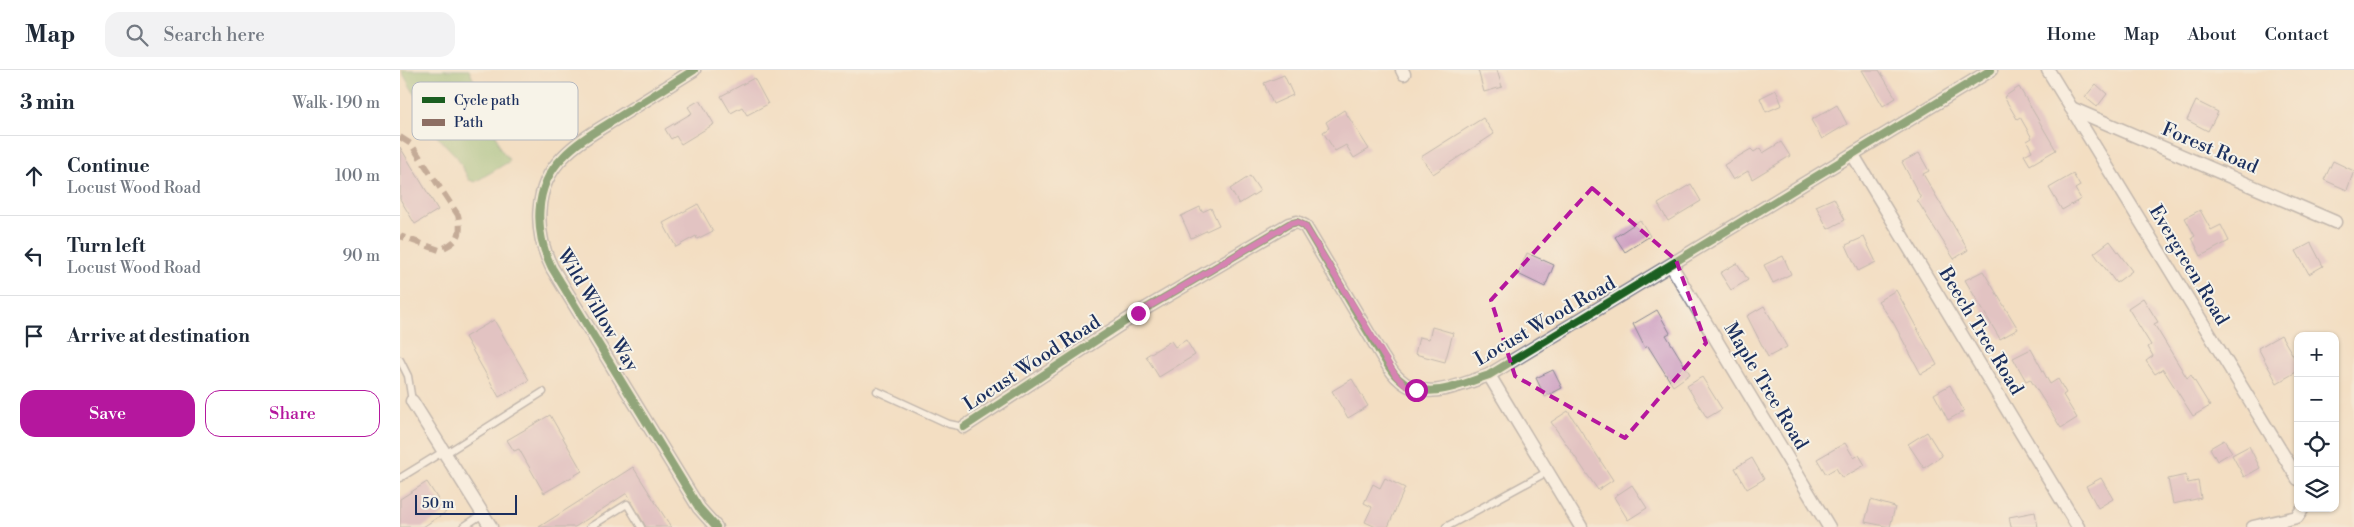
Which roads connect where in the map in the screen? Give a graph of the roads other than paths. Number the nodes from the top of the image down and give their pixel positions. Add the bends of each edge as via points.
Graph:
1 (694, 70) edge
2 (1991, 70) edge
3 (2048, 70) edge
4 (2071, 108) junction
5 (1853, 155) junction
6 (2335, 222) dead end
7 (1671, 265) junction
8 (400, 360) edge
9 (1489, 376) junction
10 (877, 391) dead end
11 (543, 392) dead end
12 (412, 401) joint
13 (964, 427) joint
14 (444, 452) junction
15 (1547, 472) junction
16 (2294, 472) edge
17 (400, 478) edge
18 (2300, 512) edge
19 (483, 514) junction
20 (463, 527) edge
21 (491, 527) edge
22 (590, 527) edge
23 (641, 527) edge
24 (716, 527) edge
25 (1446, 527) edge
26 (1580, 527) edge
27 (1830, 527) edge
28 (2078, 527) edge
29 (2253, 527) edge

1 - 24 street, Wild Willow Way via 594,132 561,158 545,186 538,218 552,268 699,508
2 - 5 street, Locust Wood Road
3 - 4 street, Evergreen Road
4 - 6 street, Forest Road
4 - 16 street, Evergreen Road
5 - 7 street, Locust Wood Road
5 - 28 street, Beech Tree Road
7 - 9 street, Locust Wood Road
7 - 27 street, Maple Tree Road
8 - 12 lane via 408,376
9 - 13 street, Locust Wood Road via 1431,392 1405,385 1382,356 1305,226 1297,222 1138,313
9 - 15 street
10 - 13 lane via 949,424
11 - 14 lane
12 - 14 street
14 - 17 lane
14 - 19 street
15 - 25 lane
15 - 26 street
18 - 29 street via 2288,520
19 - 20 lane
19 - 21 street
22 - 23 lane via 627,504

